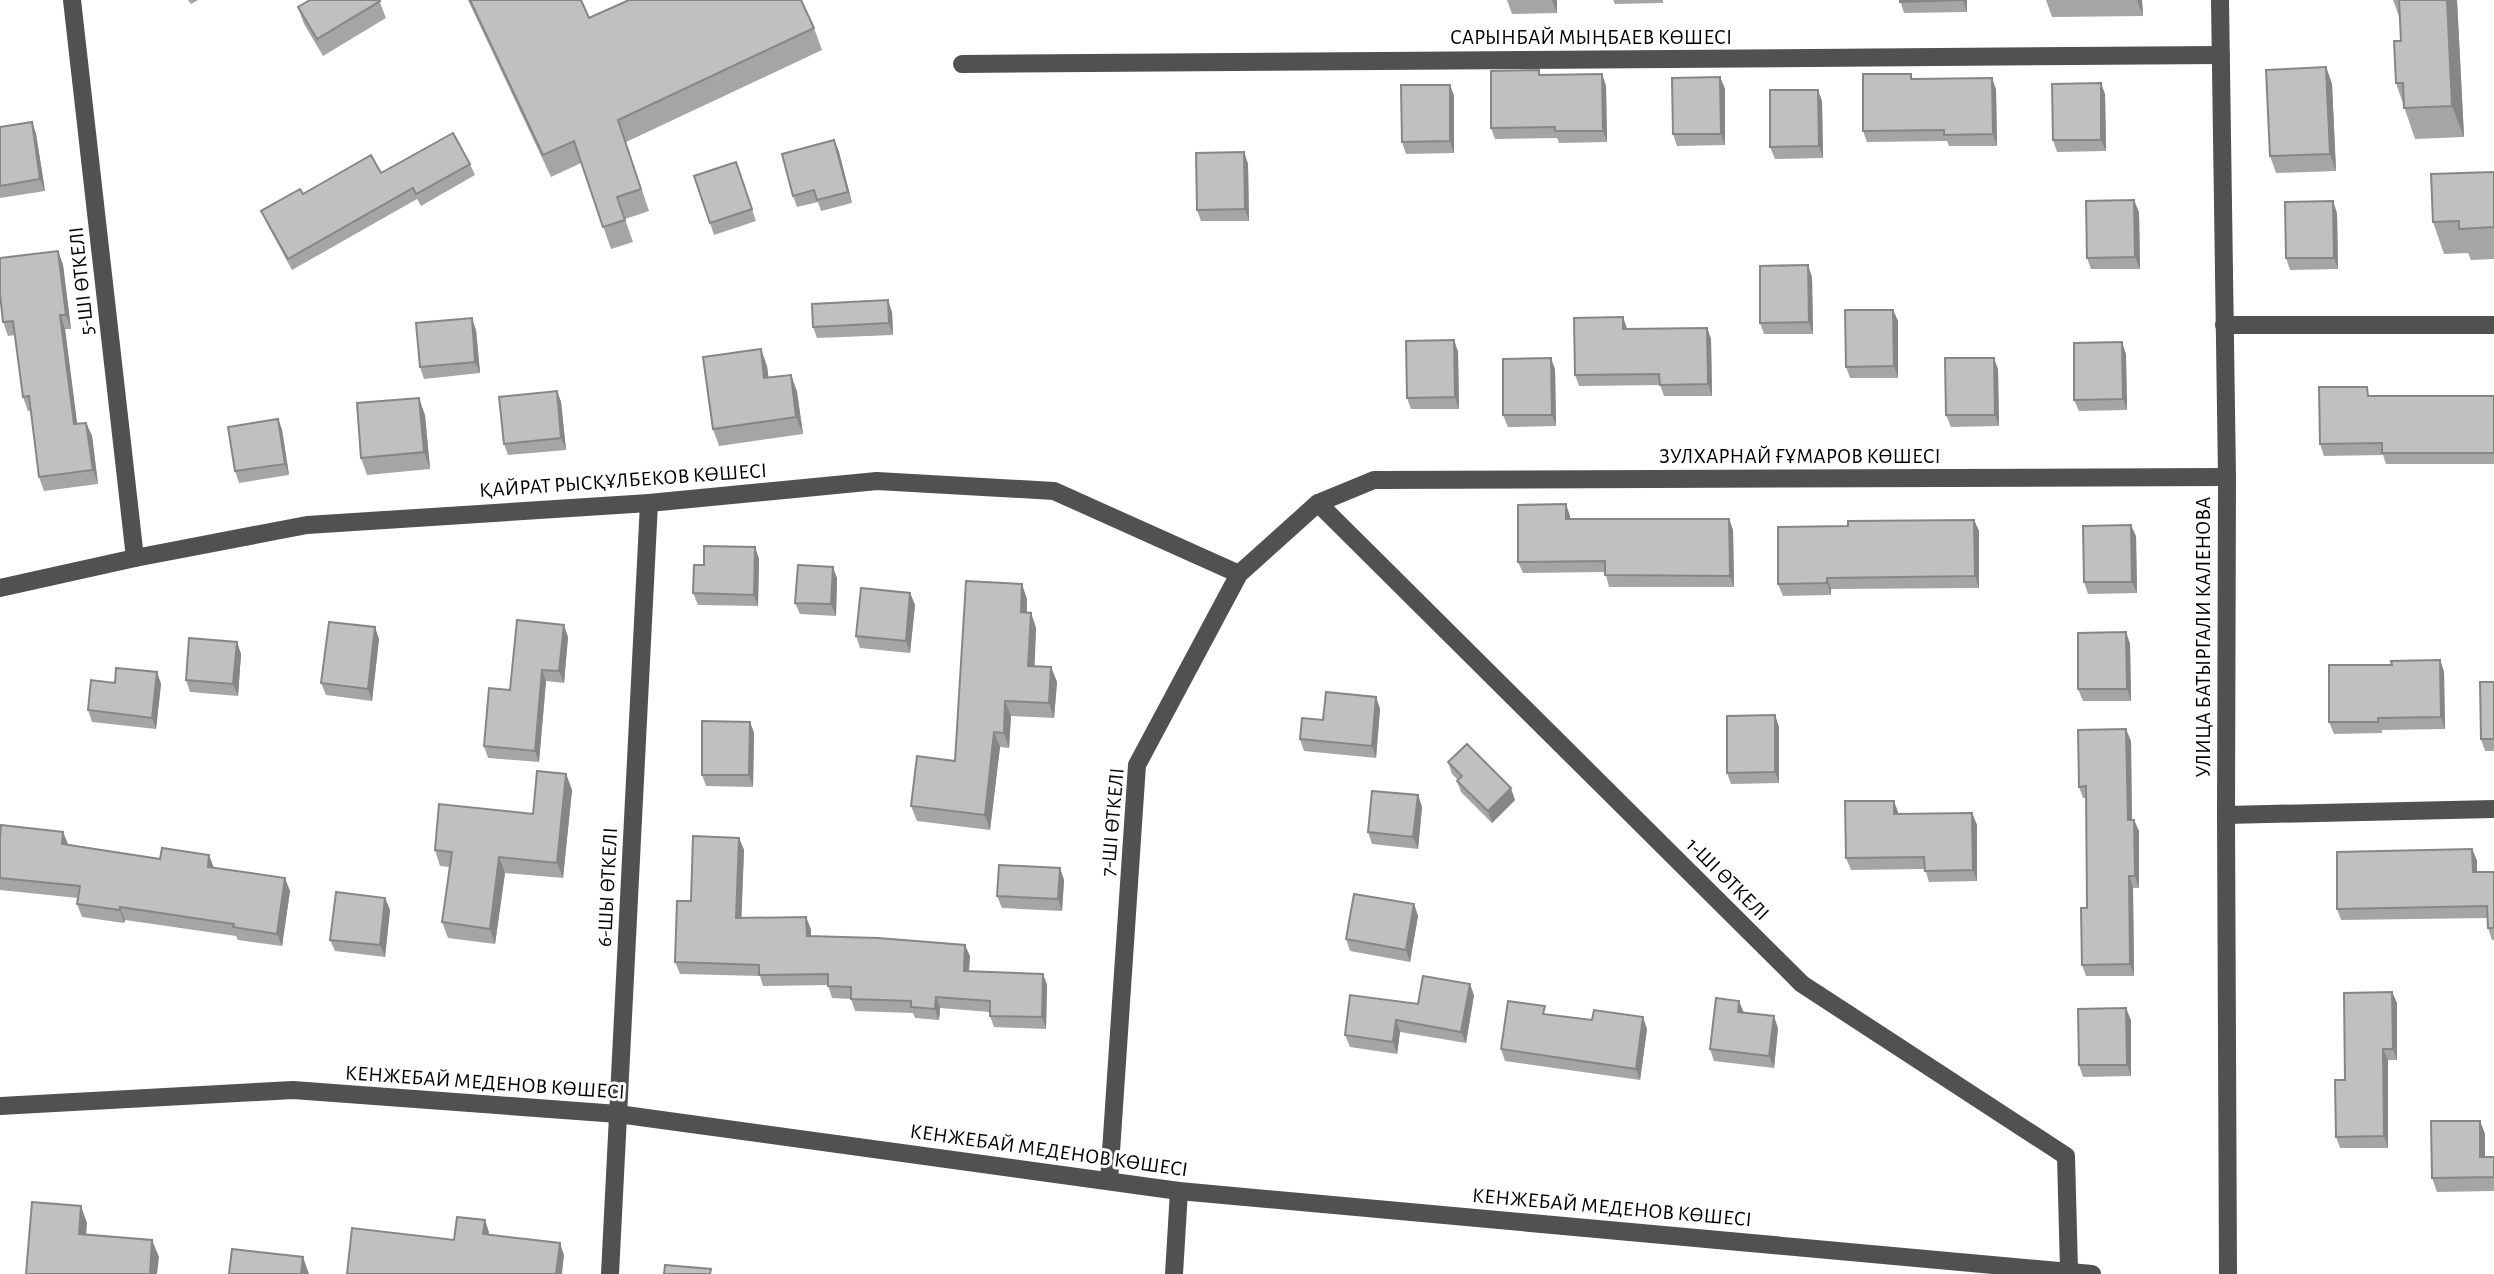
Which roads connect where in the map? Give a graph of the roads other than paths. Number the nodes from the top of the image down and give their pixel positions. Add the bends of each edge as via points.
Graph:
1 (72, 0) edge
2 (2220, 0) edge
3 (2221, 55) junction
4 (962, 64) dead end
5 (2224, 325) junction
6 (2494, 325) edge
7 (2227, 477) junction
8 (1374, 480) joint
9 (649, 503) junction
10 (1318, 503) junction
11 (135, 558) junction
12 (1238, 574) junction
13 (0, 588) edge
14 (2494, 809) edge
15 (2225, 815) junction
16 (0, 1106) edge
17 (618, 1114) junction
18 (1109, 1181) junction
19 (1179, 1191) junction
20 (2069, 1270) junction
21 (610, 1274) edge
22 (1174, 1274) edge
23 (2092, 1274) edge
24 (2228, 1274) edge

1 - 11 street, 5-ШІ ӨТКЕЛІ
2 - 3 street, УЛИЦА БАТЫРГАЛИ КАЛЕНОВА
3 - 4 street, САРЫНБАЙ МЫҢБАЕВ КӨШЕСІ
3 - 5 street, УЛИЦА БАТЫРГАЛИ КАЛЕНОВА
5 - 6 street
5 - 7 street, УЛИЦА БАТЫРГАЛИ КАЛЕНОВА
7 - 8 street, ЗУЛХАРНАЙ ҒҰМАРОВ КӨШЕСІ
7 - 15 street, УЛИЦА БАТЫРГАЛИ КАЛЕНОВА
8 - 10 street, 7-ШІ ӨТКЕЛІ
9 - 11 street, ҚАЙРАТ РЫСҚҰЛБЕКОВ КӨШЕСІ via 307,525
9 - 12 street, ҚАЙРАТ РЫСҚҰЛБЕКОВ КӨШЕСІ via 877,481 1054,491
9 - 17 street, 6-ШЫ ӨТКЕЛІ
10 - 12 street, 7-ШІ ӨТКЕЛІ
10 - 20 street, 1-ШІ ӨТКЕЛІ via 1802,984 2066,1156
11 - 13 street, ҚАЙРАТ РЫСҚҰЛБЕКОВ КӨШЕСІ
12 - 18 street, 7-ШІ ӨТКЕЛІ via 1137,765
14 - 15 street
15 - 24 street, УЛИЦА БАТЫРГАЛИ КАЛЕНОВА
16 - 17 street, КЕНЖЕБАЙ МЕДЕНОВ КӨШЕСІ via 293,1090
17 - 18 street, КЕНЖЕБАЙ МЕДЕНОВ КӨШЕСІ
17 - 21 street, 6-ШЫ ӨТКЕЛІ
18 - 19 street, КЕНЖЕБАЙ МЕДЕНОВ КӨШЕСІ
19 - 20 street, КЕНЖЕБАЙ МЕДЕНОВ КӨШЕСІ
19 - 22 street
20 - 23 street, КЕНЖЕБАЙ МЕДЕНОВ КӨШЕСІ

